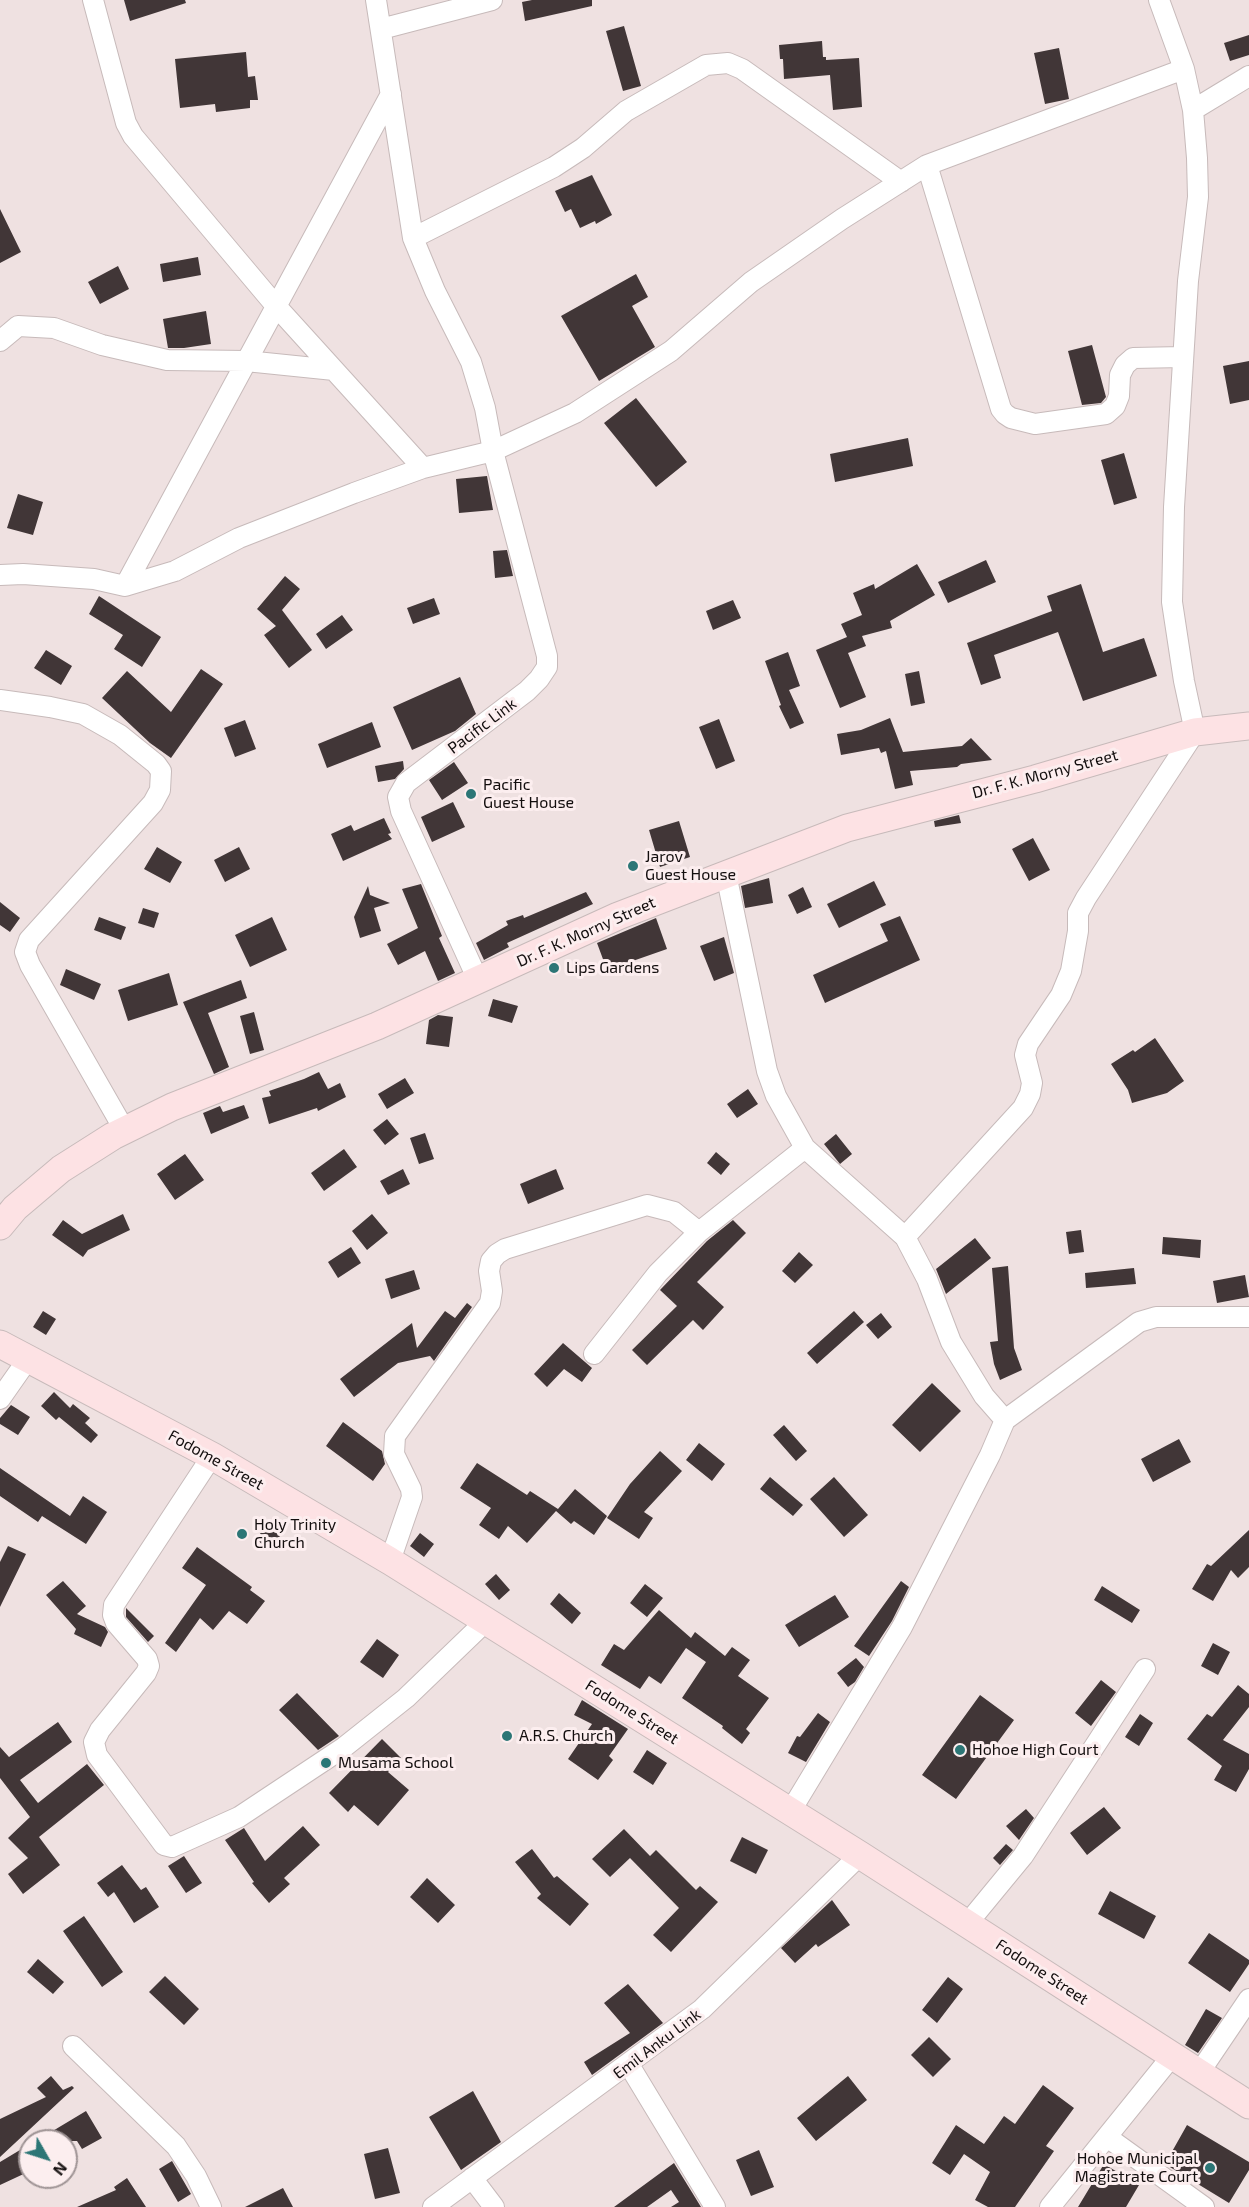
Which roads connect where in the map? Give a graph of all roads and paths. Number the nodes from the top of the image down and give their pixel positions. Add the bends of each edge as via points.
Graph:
1 (93, 0) edge
2 (376, 0) edge
3 (492, 0) edge
4 (1159, 0) edge
5 (381, 30) junction
6 (1184, 69) junction
7 (1249, 76) edge
8 (392, 94) junction
9 (1193, 110) junction
10 (927, 165) junction
11 (901, 182) junction
12 (413, 238) junction
13 (276, 306) junction
14 (0, 341) edge
15 (1183, 357) junction
16 (246, 361) junction
17 (334, 370) junction
18 (493, 451) junction
19 (423, 468) junction
20 (0, 574) edge
21 (125, 586) junction
22 (0, 700) edge
23 (1249, 726) edge
24 (1195, 732) junction
25 (726, 874) junction
26 (478, 980) junction
27 (125, 1131) junction
28 (805, 1148) junction
29 (0, 1226) edge
30 (699, 1233) junction
31 (905, 1237) junction
32 (1249, 1317) edge
33 (0, 1344) edge
34 (594, 1354) dead end
35 (28, 1359) junction
36 (0, 1399) edge
37 (1005, 1420) junction
38 (212, 1456) junction
39 (390, 1561) junction
40 (486, 1621) junction
41 (1145, 1668) dead end
42 (790, 1812) junction
43 (860, 1855) junction
44 (968, 1924) junction
45 (1249, 1999) edge
46 (73, 2046) dead end
47 (1172, 2056) junction
48 (629, 2065) junction
49 (1199, 2073) junction
50 (1249, 2105) edge
51 (1107, 2137) junction
52 (472, 2178) junction
53 (211, 2207) edge
54 (433, 2207) edge
55 (494, 2207) edge
56 (715, 2207) edge
57 (1050, 2207) edge
58 (1204, 2207) edge

1 - 13 street via 126,123 133,136
2 - 5 street
3 - 5 street
4 - 6 street
5 - 8 street
6 - 9 street
6 - 10 street
7 - 9 street
8 - 12 street
8 - 13 street
9 - 15 street via 1198,197
10 - 11 street
10 - 15 street via 1005,414 1035,424 1106,414 1115,406 1120,375 1133,358
11 - 12 street via 742,69 728,63 706,65 626,111 583,148 554,166
11 - 18 street via 752,282 670,351 575,413
12 - 18 street via 471,362
13 - 16 street
13 - 17 street
14 - 16 street via 18,326 54,328 102,345 167,360
15 - 24 street via 1172,602
16 - 17 street
16 - 21 street
17 - 19 street
18 - 19 street
18 - 26 street, Pacific Link via 547,667 527,691 406,783 398,797
19 - 21 street via 239,538 175,571
20 - 21 street via 94,579
22 - 27 street via 83,714 120,735 161,771 160,790 153,803 29,940 26,952
23 - 24 street, Dr. F. K. Morny Street
24 - 25 street, Dr. F. K. Morny Street via 847,828
24 - 31 street via 1078,913 1071,972 1061,995 1028,1044 1025,1055 1032,1083 1023,1108
25 - 26 street, Dr. F. K. Morny Street via 618,916
25 - 28 street via 767,1071
26 - 27 street, Dr. F. K. Morny Street via 377,1026 172,1107
27 - 29 street, Dr. F. K. Morny Street via 61,1169
28 - 30 street
28 - 31 street
30 - 34 street via 658,1273
30 - 39 street via 674,1212 647,1204 497,1254 489,1271 490,1303 395,1436 394,1454 412,1497
31 - 37 street via 927,1279 951,1342 984,1396
32 - 37 street via 1156,1317 1139,1322
33 - 35 street, Fodome Street
35 - 36 street
35 - 38 street, Fodome Street
37 - 42 street via 902,1627
38 - 39 street, Fodome Street
38 - 40 street via 114,1605 116,1623 149,1666 94,1742 97,1755 164,1845 181,1843 239,1817 343,1749 406,1698
39 - 40 street, Fodome Street
40 - 42 street, Fodome Street
41 - 44 street via 1023,1856
42 - 43 street, Fodome Street
43 - 44 street, Fodome Street
43 - 48 street, Emil Anku Link via 702,2009
44 - 47 street, Fodome Street
45 - 49 street
46 - 53 street via 176,2146
47 - 49 street, Fodome Street
47 - 51 street
48 - 52 street, Emil Anku Link
48 - 56 street
49 - 50 street, Fodome Street
51 - 57 street
51 - 58 street
52 - 54 street, Emil Anku Link
52 - 55 street

